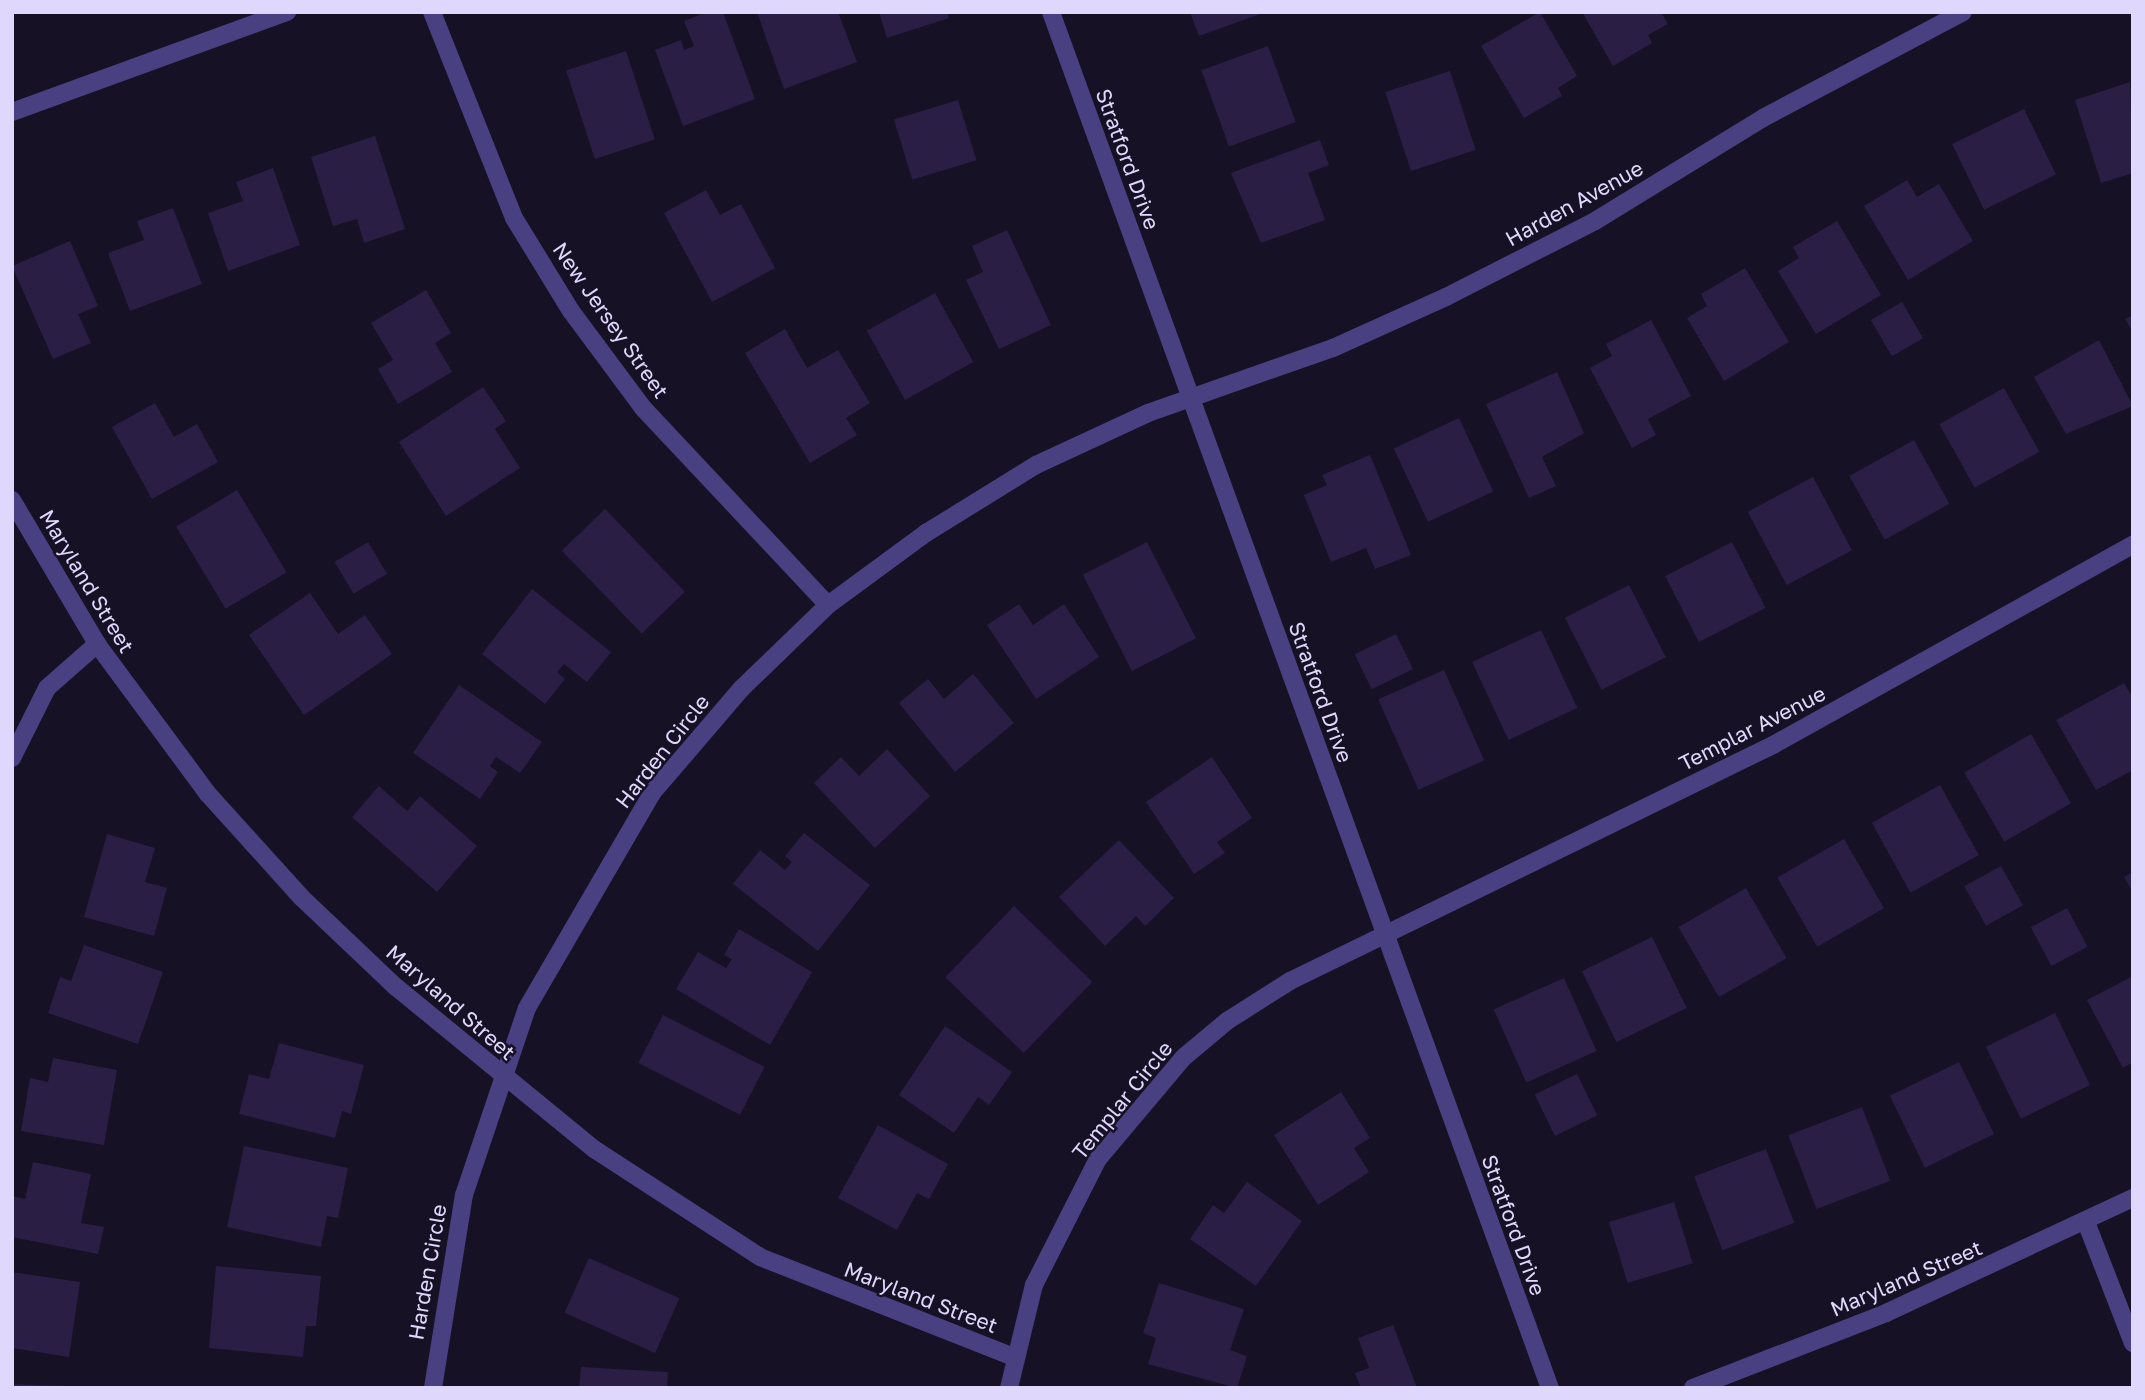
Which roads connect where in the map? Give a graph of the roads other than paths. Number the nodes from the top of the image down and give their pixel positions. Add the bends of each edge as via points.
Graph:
1 (287, 12) edge
2 (432, 12) edge
3 (1051, 12) edge
4 (1963, 12) edge
5 (12, 112) edge
6 (1190, 398) junction
7 (12, 500) edge
8 (2133, 545) edge
9 (828, 605) junction
10 (97, 644) junction
11 (12, 758) edge
12 (1385, 935) junction
13 (500, 1075) junction
14 (2133, 1198) edge
15 (2086, 1222) junction
16 (2133, 1343) edge
17 (1014, 1357) junction
18 (433, 1388) edge
19 (1009, 1388) edge
20 (1550, 1388) edge
21 (1693, 1388) edge

1 - 5 street
2 - 9 street, New Jersey Street via 514,218 571,311 643,408
3 - 6 street, Stratford Drive
4 - 6 street, Harden Avenue via 1446,298 1333,348
6 - 9 street, Harden Circle via 1036,465 926,533
6 - 12 street, Stratford Drive
7 - 10 street, Maryland Street
8 - 12 street, Templar Avenue via 1773,745
9 - 13 street, Harden Circle via 741,689 652,793 573,919
10 - 11 street via 47,688
10 - 13 street, Maryland Street via 252,845 396,987
12 - 17 street, Templar Circle via 1290,981 1227,1021 1153,1093 1098,1159 1054,1237
12 - 20 street, Stratford Drive
13 - 17 street, Maryland Street via 594,1149 760,1257
13 - 18 street, Harden Circle via 464,1195
14 - 15 street, Maryland Street
15 - 16 street
15 - 21 street, Maryland Street via 1886,1313
17 - 19 street, Templar Circle

